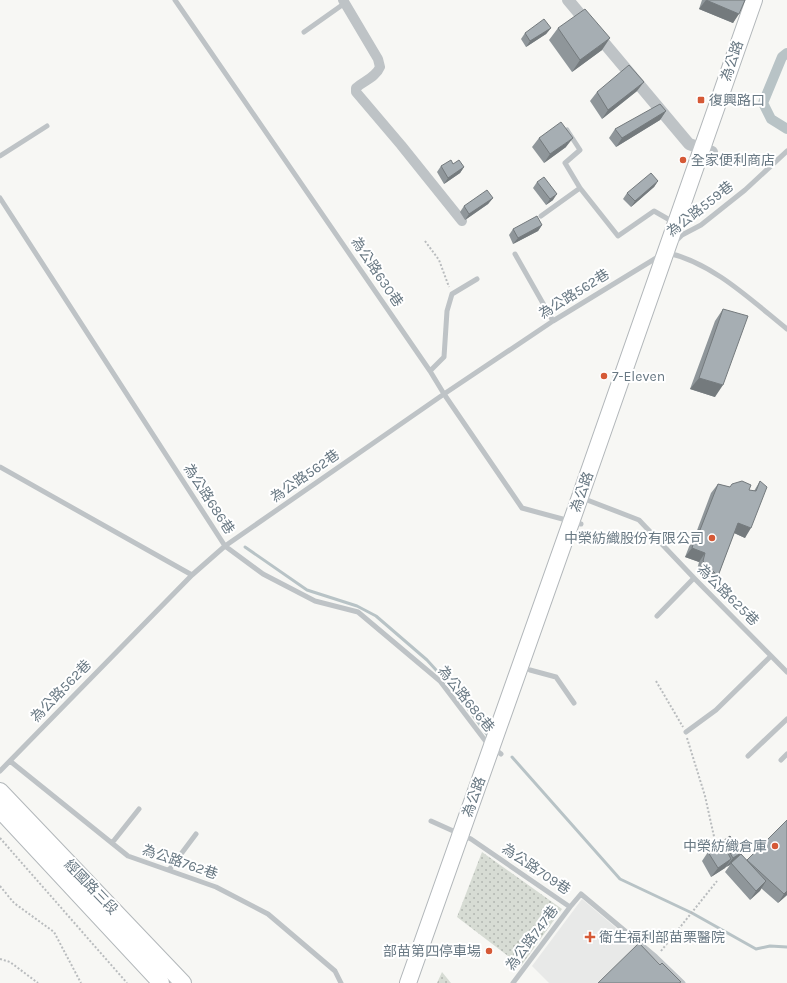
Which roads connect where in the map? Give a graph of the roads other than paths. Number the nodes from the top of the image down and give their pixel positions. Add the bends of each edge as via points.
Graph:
1 (175, 0) edge
2 (568, 0) edge
3 (754, 0) edge
4 (764, 0) edge
5 (344, 2) edge
6 (304, 32) dead end
7 (47, 126) dead end
8 (567, 130) edge
9 (707, 150) junction
10 (786, 152) edge
11 (0, 156) edge
12 (580, 188) junction
13 (0, 198) edge
14 (541, 216) dead end
15 (462, 221) dead end
16 (679, 229) junction
17 (515, 254) dead end
18 (671, 254) junction
19 (477, 279) dead end
20 (553, 321) junction
21 (787, 329) edge
22 (430, 370) junction
23 (444, 394) junction
24 (0, 467) edge
25 (585, 499) junction
26 (576, 522) junction
27 (225, 546) junction
28 (192, 575) junction
29 (694, 578) junction
30 (657, 616) dead end
31 (771, 656) junction
32 (530, 670) junction
33 (787, 672) edge
34 (574, 703) dead end
35 (787, 719) edge
36 (686, 732) road end
37 (496, 751) junction
38 (787, 754) edge
39 (748, 756) dead end
40 (781, 760) dead end
41 (10, 761) junction
42 (0, 771) edge
43 (0, 791) edge
44 (139, 809) dead end
45 (0, 810) edge
46 (431, 821) dead end
47 (196, 834) dead end
48 (466, 837) junction
49 (112, 843) junction
50 (168, 870) junction
51 (570, 907) junction
52 (162, 983) edge
53 (182, 983) edge
54 (341, 983) edge
55 (408, 983) edge
56 (419, 983) edge
57 (513, 983) edge
58 (683, 983) edge

1 - 22 lane, 為公路630巷
2 - 9 street via 689,144
3 - 9 main road, 為公路
4 - 9 main road, 為公路
5 - 6 lane
5 - 15 street via 378,59 380,67 375,75 356,88 356,92
7 - 11 lane
8 - 12 lane via 580,150 565,163
9 - 16 main road, 為公路
10 - 16 lane, 為公路559巷 via 745,190 701,225
12 - 14 lane
12 - 16 lane via 618,236 654,210
13 - 27 lane, 為公路686巷
16 - 18 main road, 為公路
17 - 20 lane
18 - 20 lane, 為公路562巷 via 650,260
18 - 21 lane via 689,259 731,283
18 - 25 main road, 為公路
19 - 22 lane via 452,294 447,311 444,357
20 - 23 lane, 為公路562巷
22 - 23 lane, 為公路630巷
23 - 26 lane, 為公路630巷 via 522,508
23 - 27 lane, 為公路562巷
24 - 28 lane
25 - 26 main road, 為公路
25 - 29 lane, 為公路625巷 via 640,520
26 - 32 main road, 為公路
26 - 37 main road, 為公路
27 - 28 lane, 為公路562巷
27 - 37 lane, 為公路686巷 via 263,574 315,601 358,612 440,681 487,743
28 - 41 lane, 為公路562巷
29 - 30 lane
29 - 31 lane, 為公路625巷
31 - 33 lane, 為公路625巷
31 - 36 lane via 716,710
32 - 34 lane via 556,677
32 - 37 main road, 為公路
35 - 39 lane
37 - 48 main road, 為公路
38 - 40 lane
41 - 42 lane, 為公路562巷
41 - 49 lane, 為公路762巷
43 - 53 main road, 經國路三段
44 - 49 lane
45 - 52 main road, 經國路三段
46 - 48 lane, 為公路709巷
47 - 50 lane
48 - 51 lane, 為公路709巷
48 - 55 main road, 為公路
48 - 56 main road, 為公路
49 - 50 lane, 為公路762巷 via 128,856
50 - 54 lane, 為公路762巷 via 216,887 268,914 335,971
51 - 57 lane, 為公路747巷
51 - 58 lane, 為公路709巷 via 581,894

